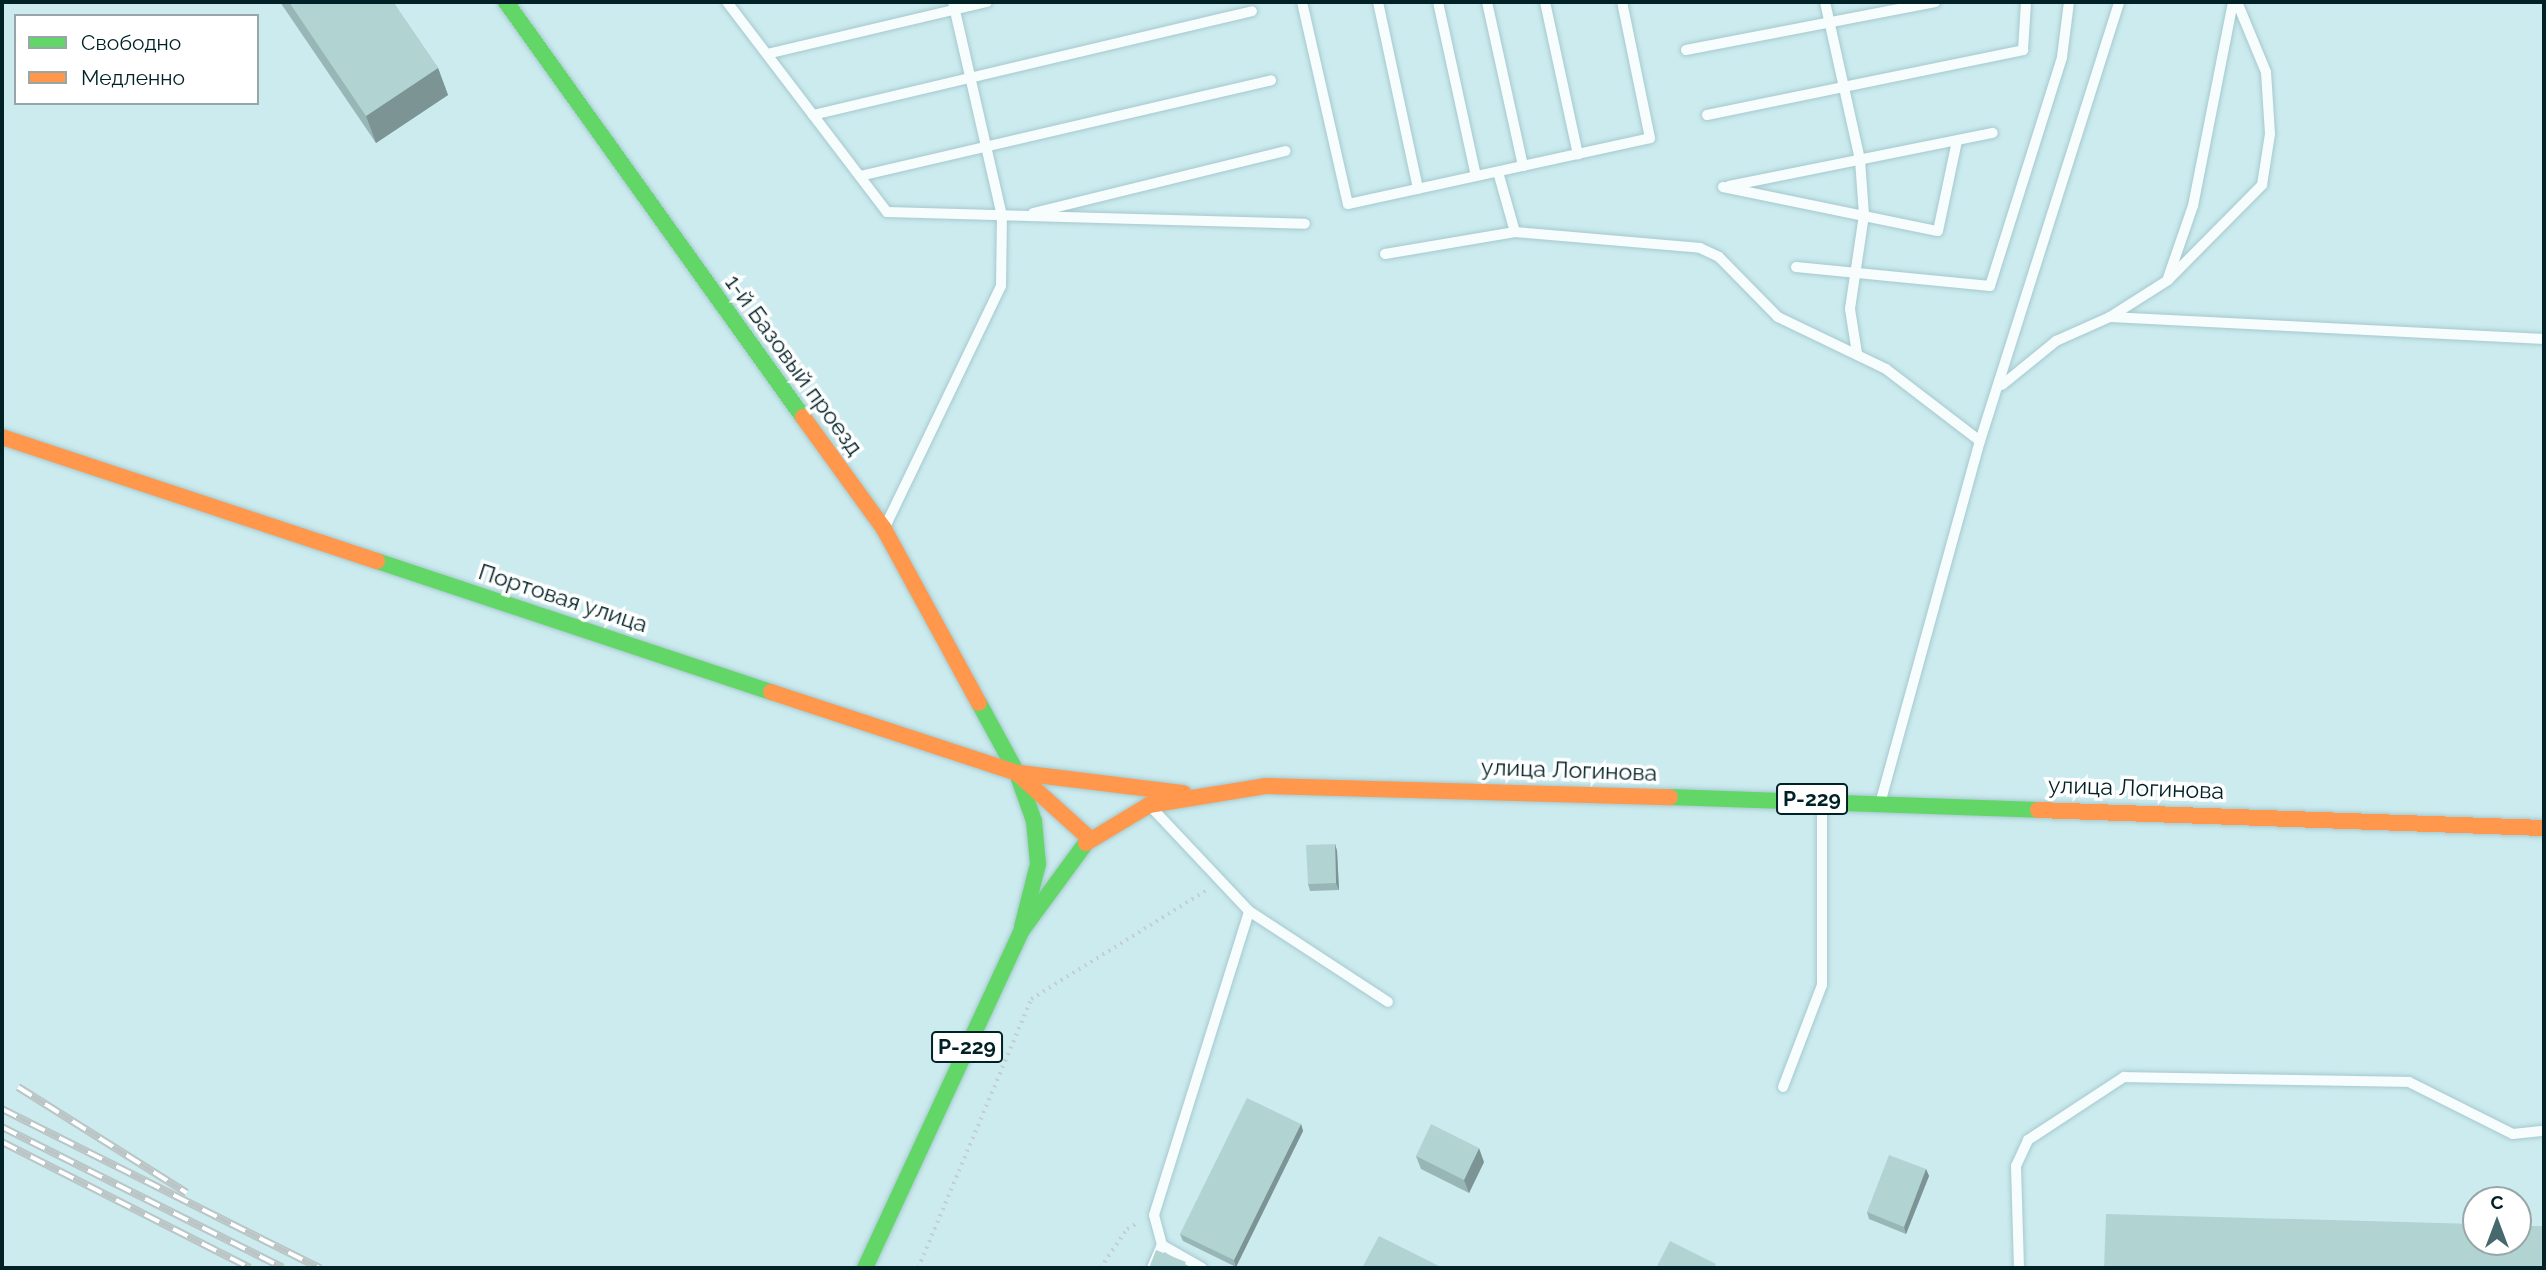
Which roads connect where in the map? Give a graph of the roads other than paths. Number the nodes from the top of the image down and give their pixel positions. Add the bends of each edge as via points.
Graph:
1 (506, 2) edge
2 (727, 2) edge
3 (987, 2) edge
4 (1302, 2) edge
5 (1378, 2) edge
6 (1438, 2) edge
7 (1487, 2) edge
8 (1545, 2) edge
9 (1622, 2) edge
10 (1825, 2) edge
11 (1935, 2) edge
12 (2026, 2) edge
13 (2070, 2) edge
14 (2119, 2) edge
15 (2235, 2) edge
16 (954, 6) edge
17 (1252, 11) dead end
18 (1830, 22) junction
19 (1686, 50) dead end
20 (767, 54) junction
21 (970, 78) junction
22 (1270, 80) dead end
23 (1844, 87) junction
24 (813, 115) junction
25 (1707, 115) dead end
26 (1993, 133) dead end
27 (1957, 141) junction
28 (986, 146) junction
29 (1285, 150) dead end
30 (1578, 154) junction
31 (1860, 160) junction
32 (1523, 166) junction
33 (1498, 172) junction
34 (859, 176) junction
35 (1476, 176) junction
36 (1418, 189) junction
37 (1864, 215) junction
38 (1002, 216) junction
39 (1019, 216) junction
40 (1304, 224) dead end
41 (1515, 232) junction
42 (1385, 254) dead end
43 (1796, 267) dead end
44 (1860, 272) junction
45 (2168, 280) junction
46 (2110, 317) junction
47 (2544, 339) edge
48 (1857, 353) junction
49 (2002, 385) junction
50 (2, 437) edge
51 (1980, 441) junction
52 (884, 529) junction
53 (1017, 773) junction
54 (1200, 794) junction
55 (1822, 799) junction
56 (1881, 800) junction
57 (1149, 805) junction
58 (2544, 828) edge
59 (1089, 838) junction
60 (1249, 911) junction
61 (1022, 929) junction
62 (1388, 1002) dead end
63 (1783, 1087) dead end
64 (2544, 1131) edge
65 (1162, 1245) junction
66 (865, 1268) edge
67 (1152, 1268) edge
68 (1202, 1268) edge
69 (2019, 1268) edge

1 - 52 street, 1-й Базовый проезд
2 - 20 lane
3 - 16 lane
4 - 36 lane via 1348,204
5 - 36 lane
6 - 35 lane
7 - 32 lane
8 - 30 lane
9 - 30 lane via 1650,138
10 - 18 lane
11 - 18 lane
12 - 23 lane via 2023,50
13 - 44 lane via 2062,57 1990,286
14 - 49 lane
15 - 45 lane via 2193,206
15 - 45 lane via 2266,72 2270,134 2262,185
16 - 20 lane
16 - 21 lane
17 - 21 lane
18 - 19 lane
18 - 23 lane
20 - 24 lane
21 - 24 lane
21 - 28 lane
22 - 28 lane
23 - 25 lane
23 - 31 lane
24 - 34 lane
26 - 27 lane
27 - 31 lane
27 - 37 lane via 1938,231
28 - 34 lane
28 - 38 lane
29 - 39 lane
30 - 32 lane
31 - 37 lane
31 - 37 lane via 1723,187
32 - 33 lane
33 - 35 lane
33 - 41 lane
34 - 38 lane via 887,212
35 - 36 lane
37 - 44 lane
38 - 39 lane
38 - 52 lane via 1000,286
39 - 40 lane
41 - 42 lane
41 - 48 lane via 1700,248 1719,257 1778,317
43 - 44 lane
44 - 48 lane via 1850,309
45 - 46 lane
46 - 47 lane
46 - 49 lane via 2056,341
48 - 51 lane
49 - 51 lane
50 - 53 street, Портовая улица
51 - 56 lane
52 - 53 street, 1-й Базовый проезд
53 - 54 street
53 - 59 street, Портовая улица
53 - 61 street via 1034,821 1038,864
54 - 55 street, улица Логинова / Р-229 via 1266,786
54 - 57 street, улица Логинова / Р-229
55 - 56 street, улица Логинова / Р-229
55 - 63 lane via 1822,985
56 - 58 street, улица Логинова / Р-229
57 - 59 street, улица Логинова / Р-229
57 - 60 lane
59 - 61 street, улица Логинова / Р-229
60 - 62 lane
60 - 65 lane via 1154,1215
61 - 66 street, улица Логинова / Р-229
64 - 69 lane via 2513,1134 2409,1082 2124,1077 2028,1140 2016,1166
65 - 67 lane
65 - 68 lane

